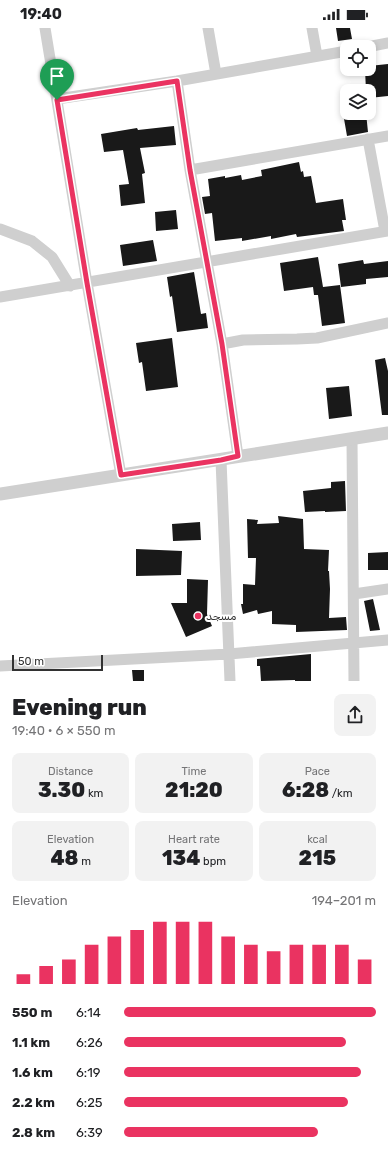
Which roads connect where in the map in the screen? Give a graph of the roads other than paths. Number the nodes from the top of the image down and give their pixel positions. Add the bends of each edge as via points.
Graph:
1 (45, 28) edge
2 (208, 28) edge
3 (312, 28) edge
4 (388, 43) edge
5 (376, 45) edge
6 (340, 51) edge
7 (317, 56) junction
8 (216, 74) junction
9 (177, 81) junction
10 (57, 100) junction
11 (388, 136) edge
12 (368, 139) junction
13 (190, 170) junction
14 (0, 229) edge
15 (387, 231) edge
16 (207, 263) junction
17 (87, 283) junction
18 (70, 286) junction
19 (0, 297) edge
20 (388, 323) edge
21 (222, 344) junction
22 (388, 432) edge
23 (352, 438) junction
24 (238, 456) junction
25 (221, 460) junction
26 (121, 475) junction
27 (0, 494) edge
28 (388, 589) edge
29 (354, 594) junction
30 (388, 640) edge
31 (354, 643) junction
32 (229, 654) junction
33 (0, 666) edge
34 (230, 681) edge
35 (354, 681) edge

1 - 10 street
2 - 8 street
3 - 7 street
4 - 5 street
6 - 7 street
7 - 8 street
8 - 9 street
9 - 10 street
9 - 13 street
10 - 17 street
11 - 12 street
12 - 13 street
12 - 15 street
13 - 16 street
14 - 18 street via 32,241 52,257
15 - 16 street
16 - 17 street
16 - 21 street
17 - 18 street
17 - 26 street
18 - 19 street
20 - 21 street via 316,338 243,340
21 - 24 street
22 - 23 street
23 - 24 street
23 - 29 street
24 - 25 street
25 - 26 street
25 - 32 street
26 - 27 street
28 - 29 street
29 - 31 street
30 - 31 street
31 - 32 street
31 - 35 street
32 - 33 street
32 - 34 street

